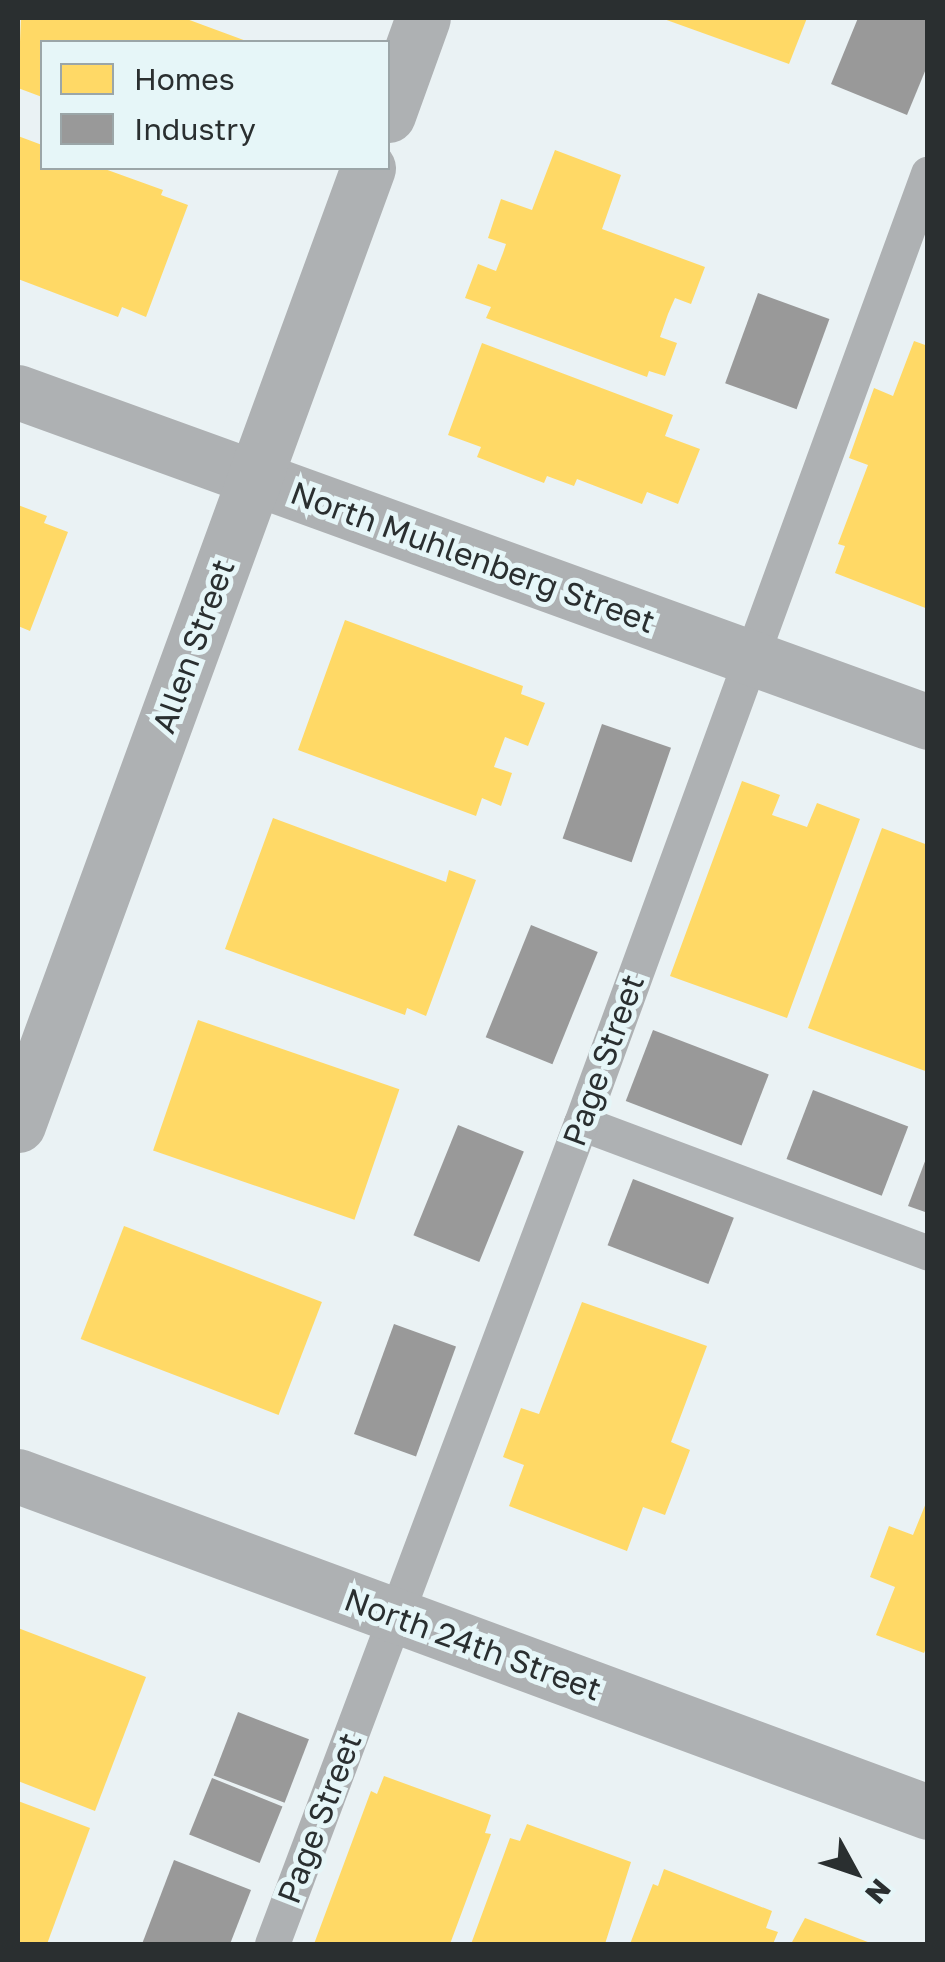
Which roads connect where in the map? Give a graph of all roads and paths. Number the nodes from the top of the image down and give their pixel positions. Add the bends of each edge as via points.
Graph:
1 (423, 18) edge
2 (390, 109) edge
3 (367, 170) edge
4 (926, 183) edge
5 (18, 392) edge
6 (255, 478) junction
7 (750, 658) junction
8 (928, 722) edge
9 (581, 1123) junction
10 (18, 1125) edge
11 (928, 1252) edge
12 (18, 1476) edge
13 (395, 1616) junction
14 (928, 1812) edge
15 (272, 1944) edge

1 - 2 street
3 - 6 street, Allen Street
4 - 7 lane, Page Street
5 - 6 street, North Muhlenberg Street
6 - 7 street, North Muhlenberg Street
6 - 10 street, Allen Street
7 - 8 street, North Muhlenberg Street
7 - 9 lane, Page Street
9 - 11 lane
9 - 13 lane, Page Street
12 - 13 street, North 24th Street
13 - 14 street, North 24th Street
13 - 15 lane, Page Street

